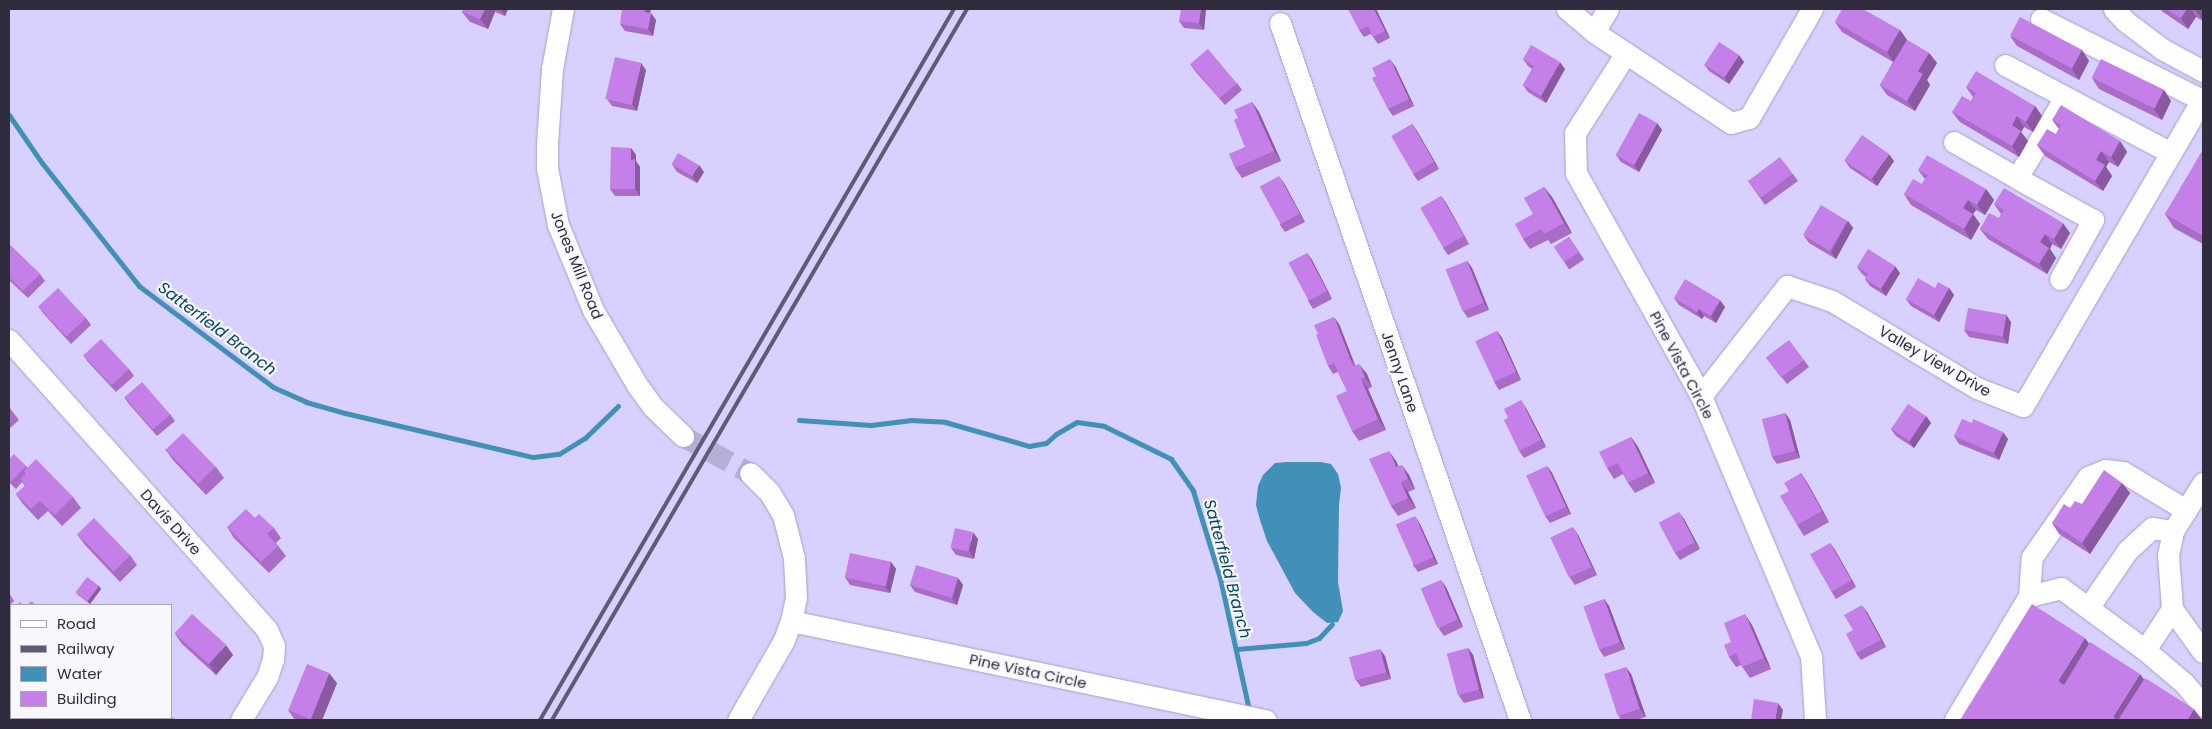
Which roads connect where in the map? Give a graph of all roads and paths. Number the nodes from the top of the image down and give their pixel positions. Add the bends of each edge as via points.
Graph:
1 (563, 9) edge
2 (1567, 9) edge
3 (1608, 9) edge
4 (1812, 9) edge
5 (2114, 9) edge
6 (2041, 19) dead end
7 (1280, 23) dead end
8 (1594, 32) junction
9 (1626, 53) junction
10 (2005, 65) dead end
11 (2203, 71) edge
12 (2065, 97) junction
13 (2203, 99) edge
14 (1954, 142) dead end
15 (2171, 153) junction
16 (2017, 178) junction
17 (2060, 279) dead end
18 (9, 340) edge
19 (1701, 396) junction
20 (683, 436) tunnel mouth
21 (750, 474) tunnel mouth
22 (2203, 483) edge
23 (2186, 510) junction
24 (2174, 531) junction
25 (2030, 596) junction
26 (2088, 608) junction
27 (2172, 609) junction
28 (791, 620) junction
29 (2145, 650) junction
30 (2203, 652) edge
31 (2203, 706) edge
32 (241, 720) edge
33 (738, 720) edge
34 (1266, 720) edge
35 (1520, 720) edge
36 (1815, 720) edge
37 (1955, 720) edge

1 - 20 street, Jones Mill Road via 552,69 546,155 558,225 593,310 636,385 658,413
2 - 8 street
3 - 8 street
4 - 9 street via 1749,118 1731,123
5 - 11 street via 2162,49
6 - 13 street
7 - 35 street, Jenny Lane
8 - 9 street
9 - 19 street, Pine Vista Circle via 1575,133 1576,174
10 - 12 street
12 - 15 street
12 - 16 street
13 - 15 street, Valley View Drive
14 - 16 street
15 - 19 street, Valley View Drive via 2023,406 1976,388 1832,301 1787,286
16 - 17 street via 2093,220
18 - 32 street, Davis Drive via 268,630 274,646 273,659 267,677
19 - 36 street, Pine Vista Circle via 1811,656
21 - 28 street via 777,503 790,536 796,573 796,598
22 - 23 street
23 - 24 street
23 - 25 street via 2123,472 2105,470 2088,477 2032,557
24 - 26 street via 2152,528 2127,550
24 - 27 street via 2168,555
25 - 26 street via 2061,588
25 - 37 street
26 - 29 street
27 - 29 street
27 - 30 street
28 - 33 street via 784,640
28 - 34 street, Pine Vista Circle
29 - 31 street via 2184,684

